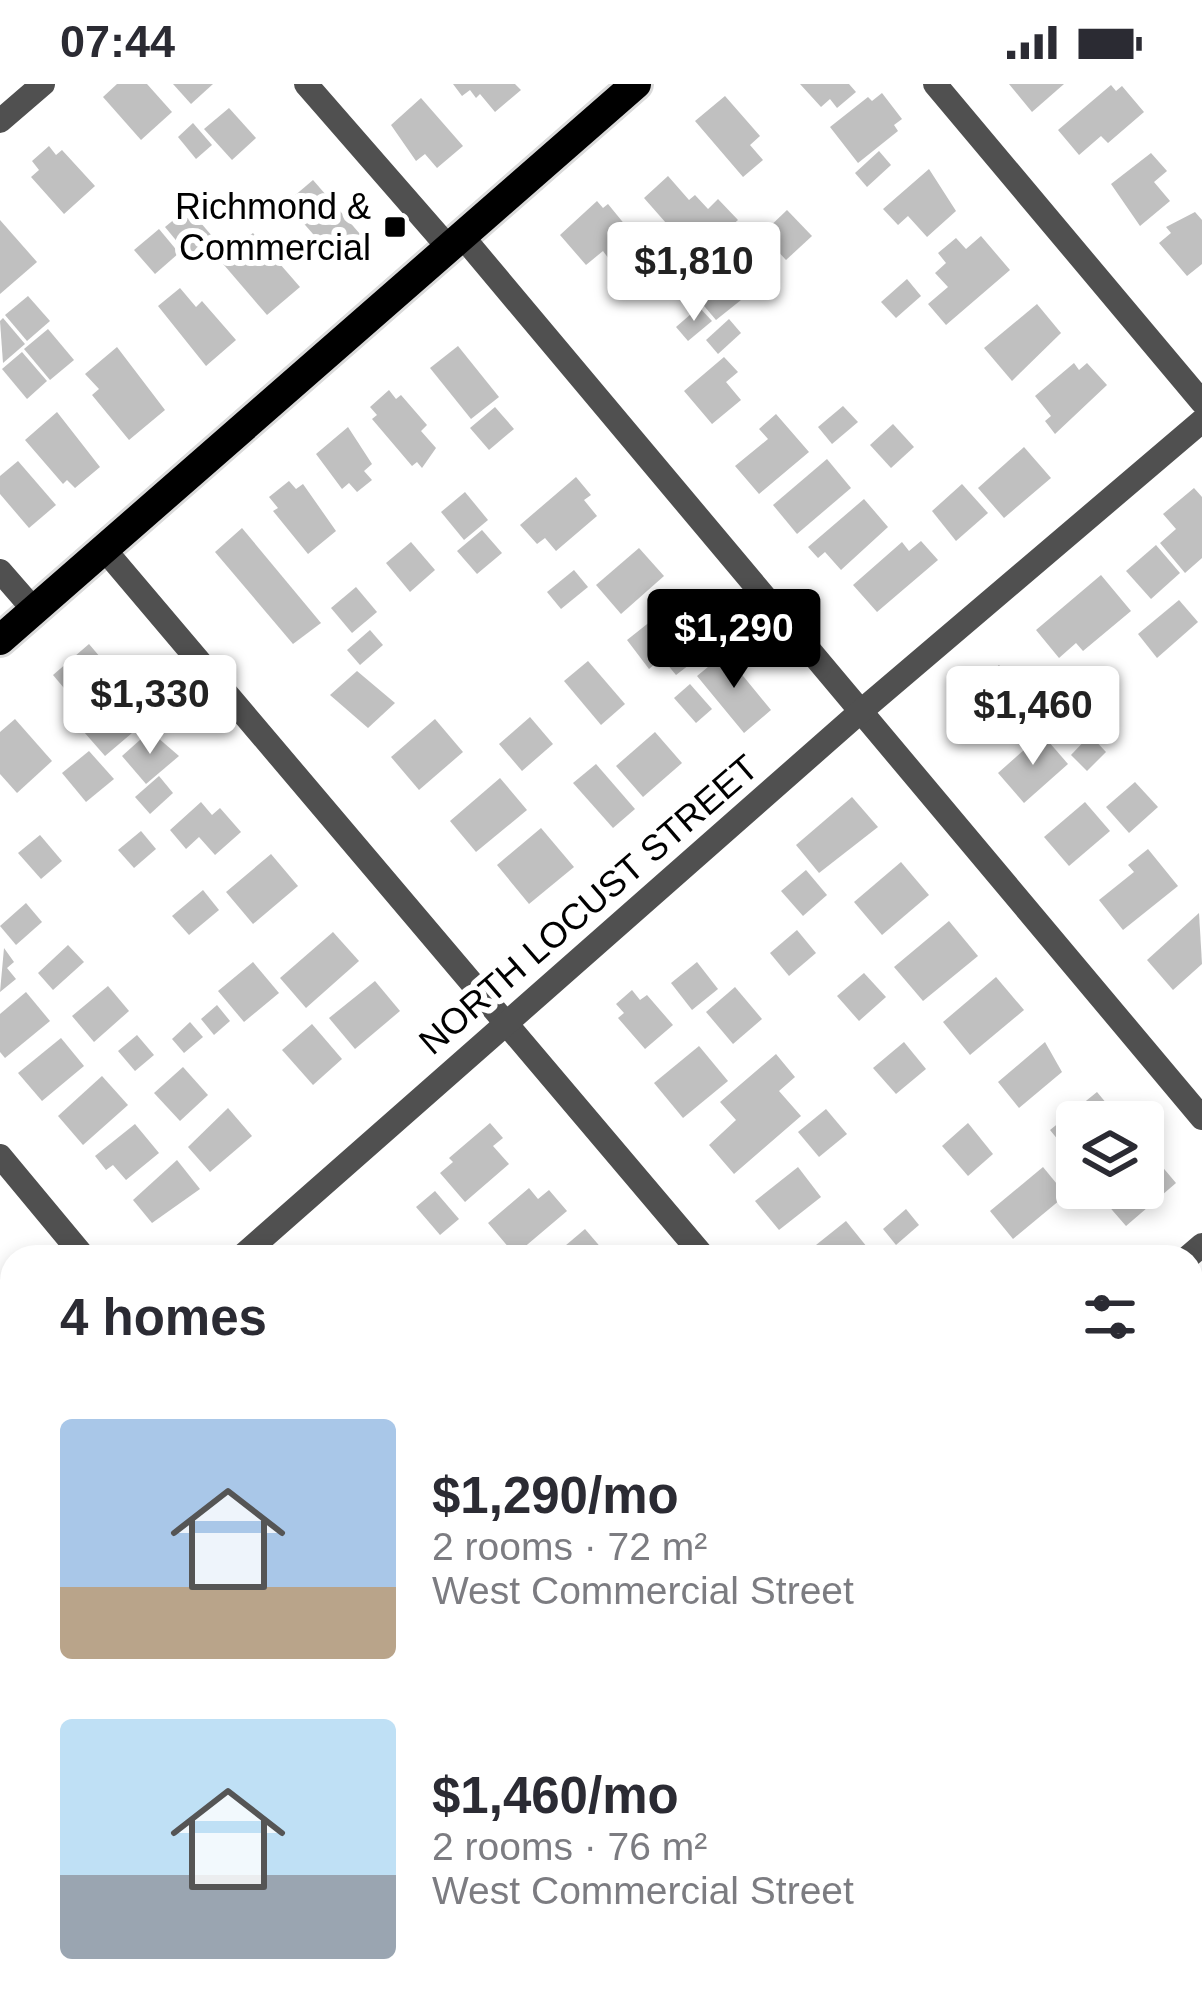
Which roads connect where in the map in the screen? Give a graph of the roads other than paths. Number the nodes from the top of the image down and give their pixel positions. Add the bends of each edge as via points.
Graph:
1 (43, 84) edge
2 (306, 84) edge
3 (636, 84) edge
4 (935, 84) edge
5 (0, 121) edge
6 (456, 242) junction
7 (1202, 402) edge
8 (1202, 421) edge
9 (104, 549) junction
10 (0, 571) edge
11 (34, 610) junction
12 (0, 640) edge
13 (860, 712) junction
14 (508, 1021) junction
15 (1202, 1118) edge
16 (0, 1156) edge
17 (74, 1245) edge
18 (256, 1245) edge
19 (694, 1245) edge

1 - 5 street
2 - 6 street
3 - 6 main road
4 - 7 street
6 - 9 main road
6 - 13 street
8 - 13 street, NORTH LOCUST STREET
9 - 11 main road
9 - 14 street
10 - 11 street
11 - 12 main road
13 - 14 street, NORTH LOCUST STREET
13 - 15 street
14 - 18 street, NORTH LOCUST STREET
14 - 19 street
16 - 17 street

